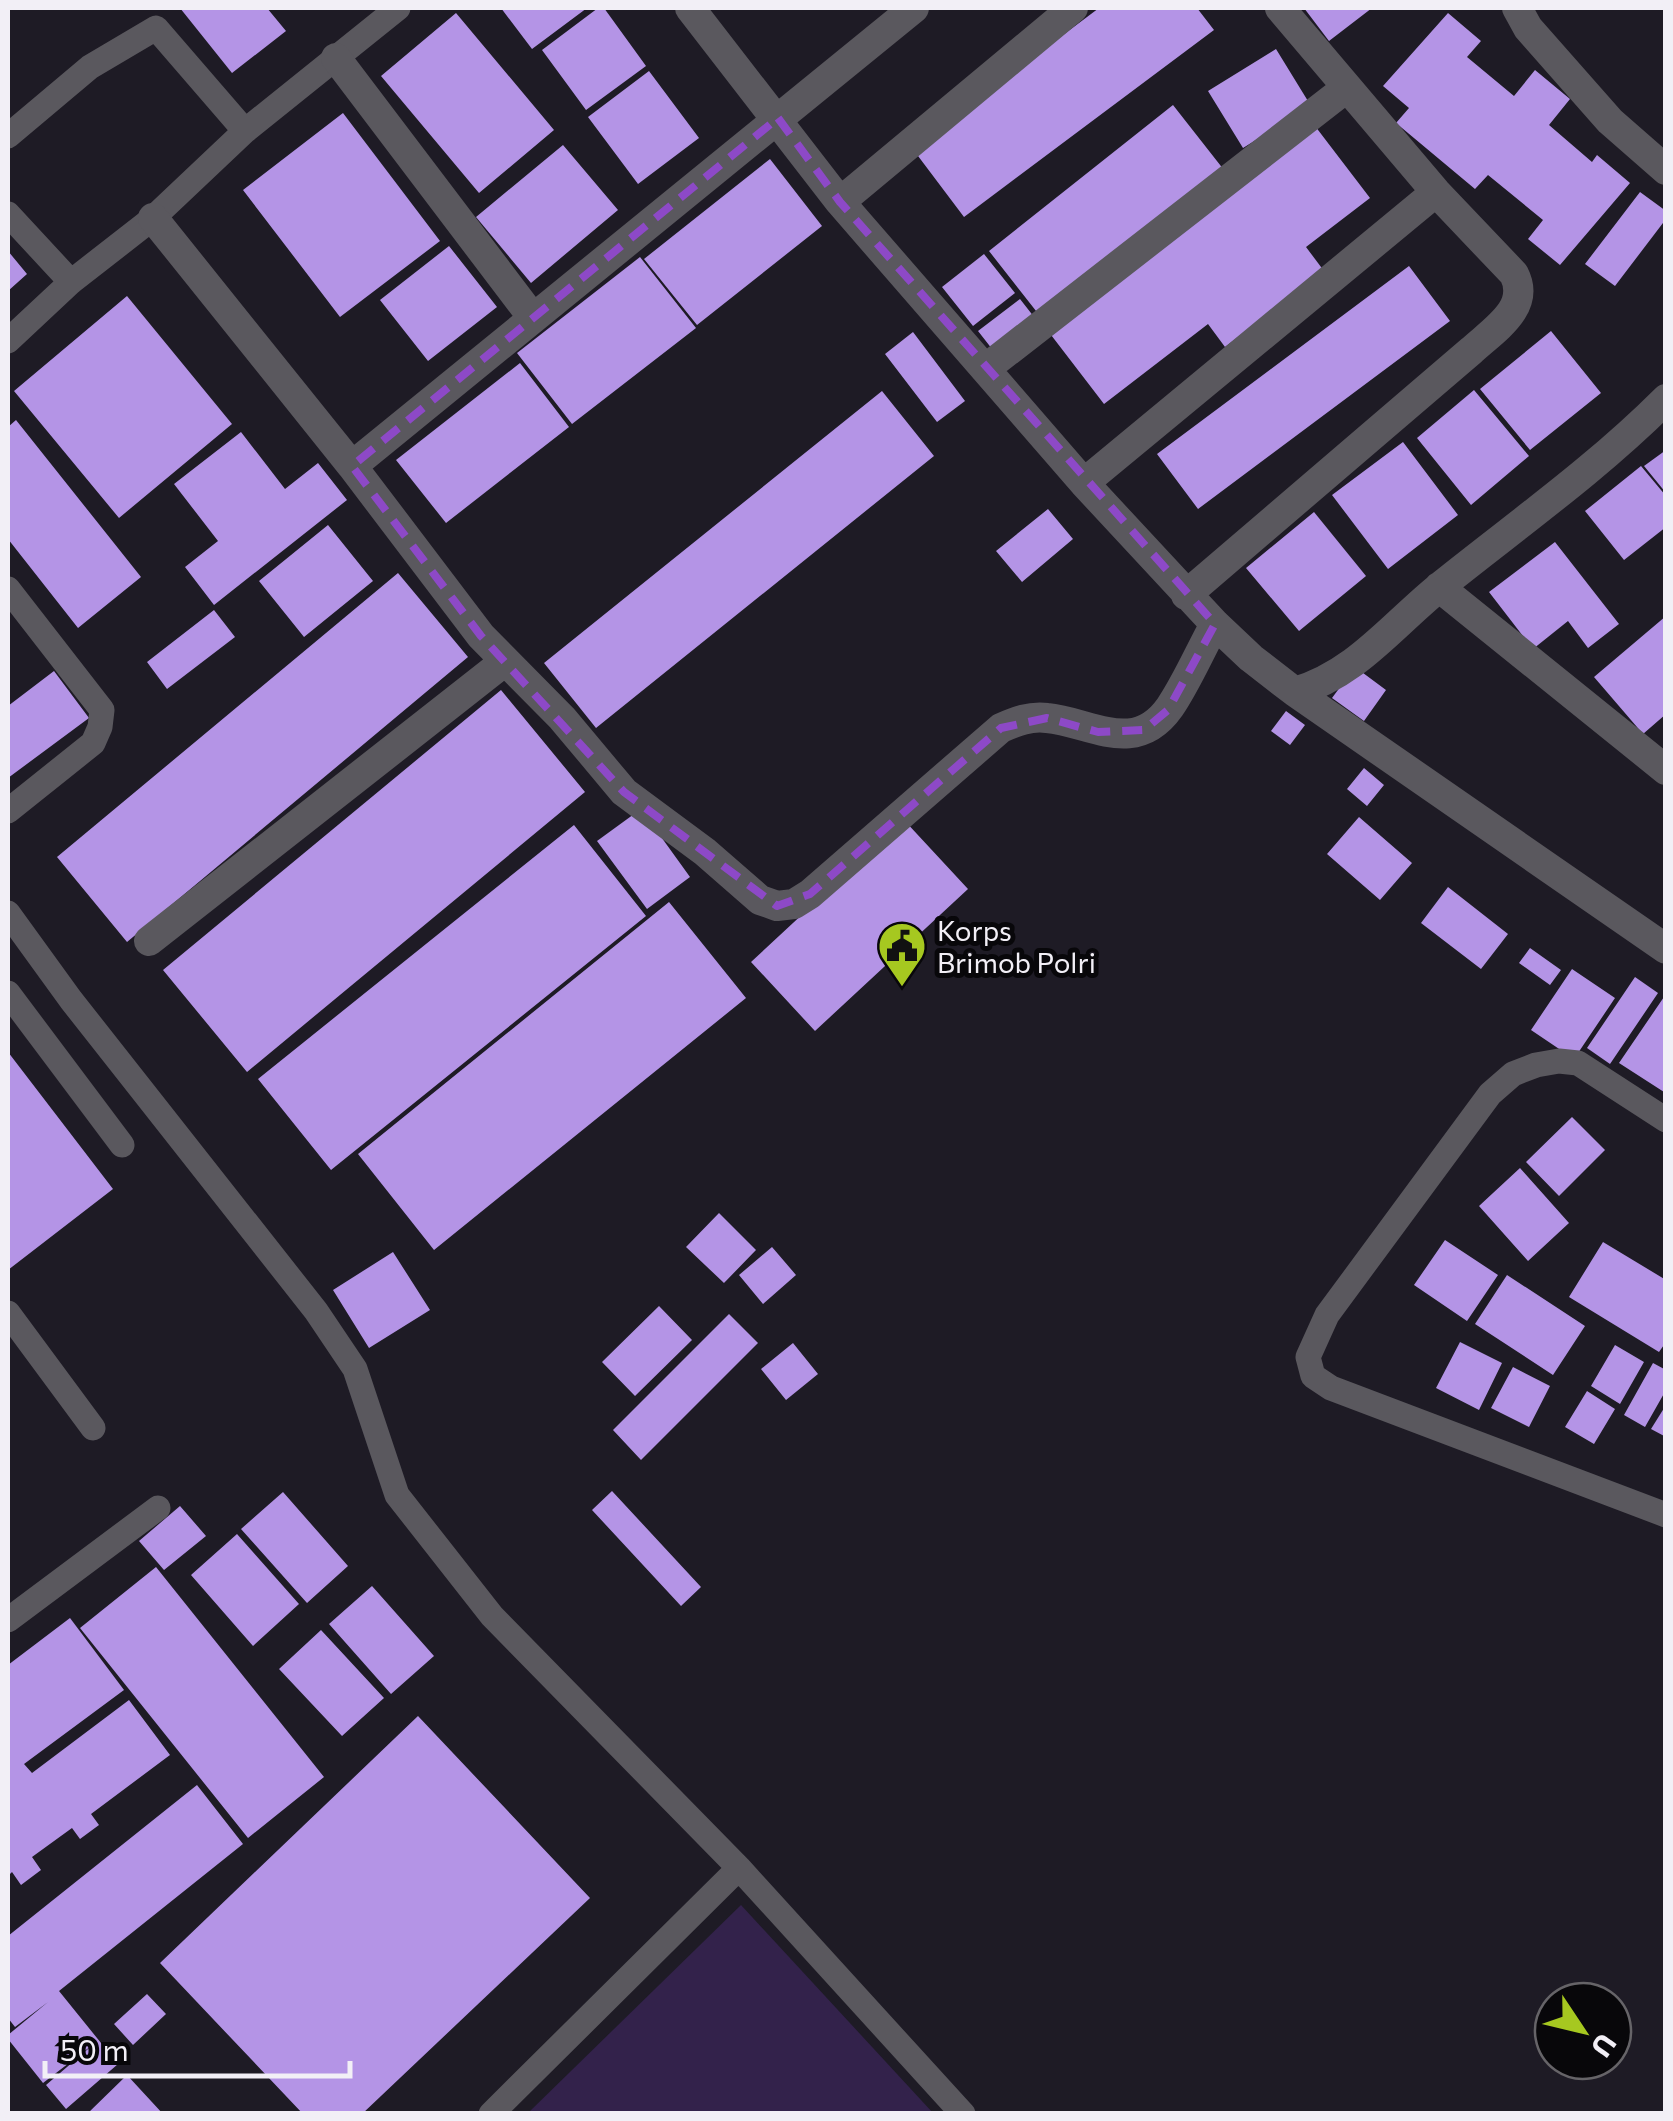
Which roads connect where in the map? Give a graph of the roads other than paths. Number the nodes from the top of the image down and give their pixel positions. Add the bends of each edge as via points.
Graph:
1 (140, 8) edge
2 (398, 8) edge
3 (690, 8) edge
4 (914, 8) edge
5 (1073, 8) edge
6 (1280, 8) edge
7 (1517, 8) edge
8 (156, 28) junction
9 (336, 58) junction
10 (1345, 89) junction
11 (778, 118) junction
12 (245, 131) junction
13 (8, 136) edge
14 (1666, 170) edge
15 (1436, 192) junction
16 (840, 202) junction
17 (8, 214) edge
18 (154, 218) junction
19 (71, 282) junction
20 (532, 318) junction
21 (8, 341) edge
22 (986, 368) junction
23 (1666, 399) edge
24 (352, 466) junction
25 (1084, 484) junction
26 (1439, 587) junction
27 (8, 589) edge
28 (1186, 595) junction
29 (1215, 624) junction
30 (504, 662) junction
31 (1295, 692) junction
32 (1666, 770) edge
33 (8, 811) edge
34 (8, 913) edge
35 (149, 941) dead end
36 (1666, 949) edge
37 (8, 993) edge
38 (1666, 1120) edge
39 (122, 1146) dead end
40 (8, 1313) edge
41 (94, 1428) dead end
42 (158, 1508) dead end
43 (1666, 1515) edge
44 (8, 1620) edge
45 (740, 1868) junction
46 (491, 2114) edge
47 (963, 2114) edge

1 - 8 lane
2 - 9 lane
3 - 11 street
4 - 11 street
5 - 16 street
6 - 10 street
7 - 14 street via 1610,121
8 - 12 lane
8 - 13 lane via 90,67
9 - 12 lane
9 - 20 street
10 - 15 street
10 - 22 street
11 - 16 street
11 - 20 street
12 - 18 lane
15 - 25 street
15 - 28 street via 1514,274 1519,300 1510,315
16 - 22 street
17 - 19 lane
18 - 19 lane
18 - 24 street
19 - 21 lane
20 - 24 street
22 - 25 street
23 - 26 street via 1578,480
24 - 30 street
25 - 28 street
26 - 31 street via 1355,662
26 - 32 street
27 - 33 lane via 102,710 93,743
28 - 29 street
29 - 30 street via 1168,710 1144,730 1098,732 1047,718 1001,728 810,894 778,906 760,900 624,792
29 - 31 street
30 - 35 street
31 - 36 street
34 - 45 lane via 346,1354 397,1495 492,1616
37 - 39 lane
38 - 43 lane via 1578,1063 1559,1061 1513,1074 1490,1094 1327,1315 1308,1357 1314,1376 1331,1388
40 - 41 lane
42 - 44 lane
45 - 46 lane
45 - 47 lane

